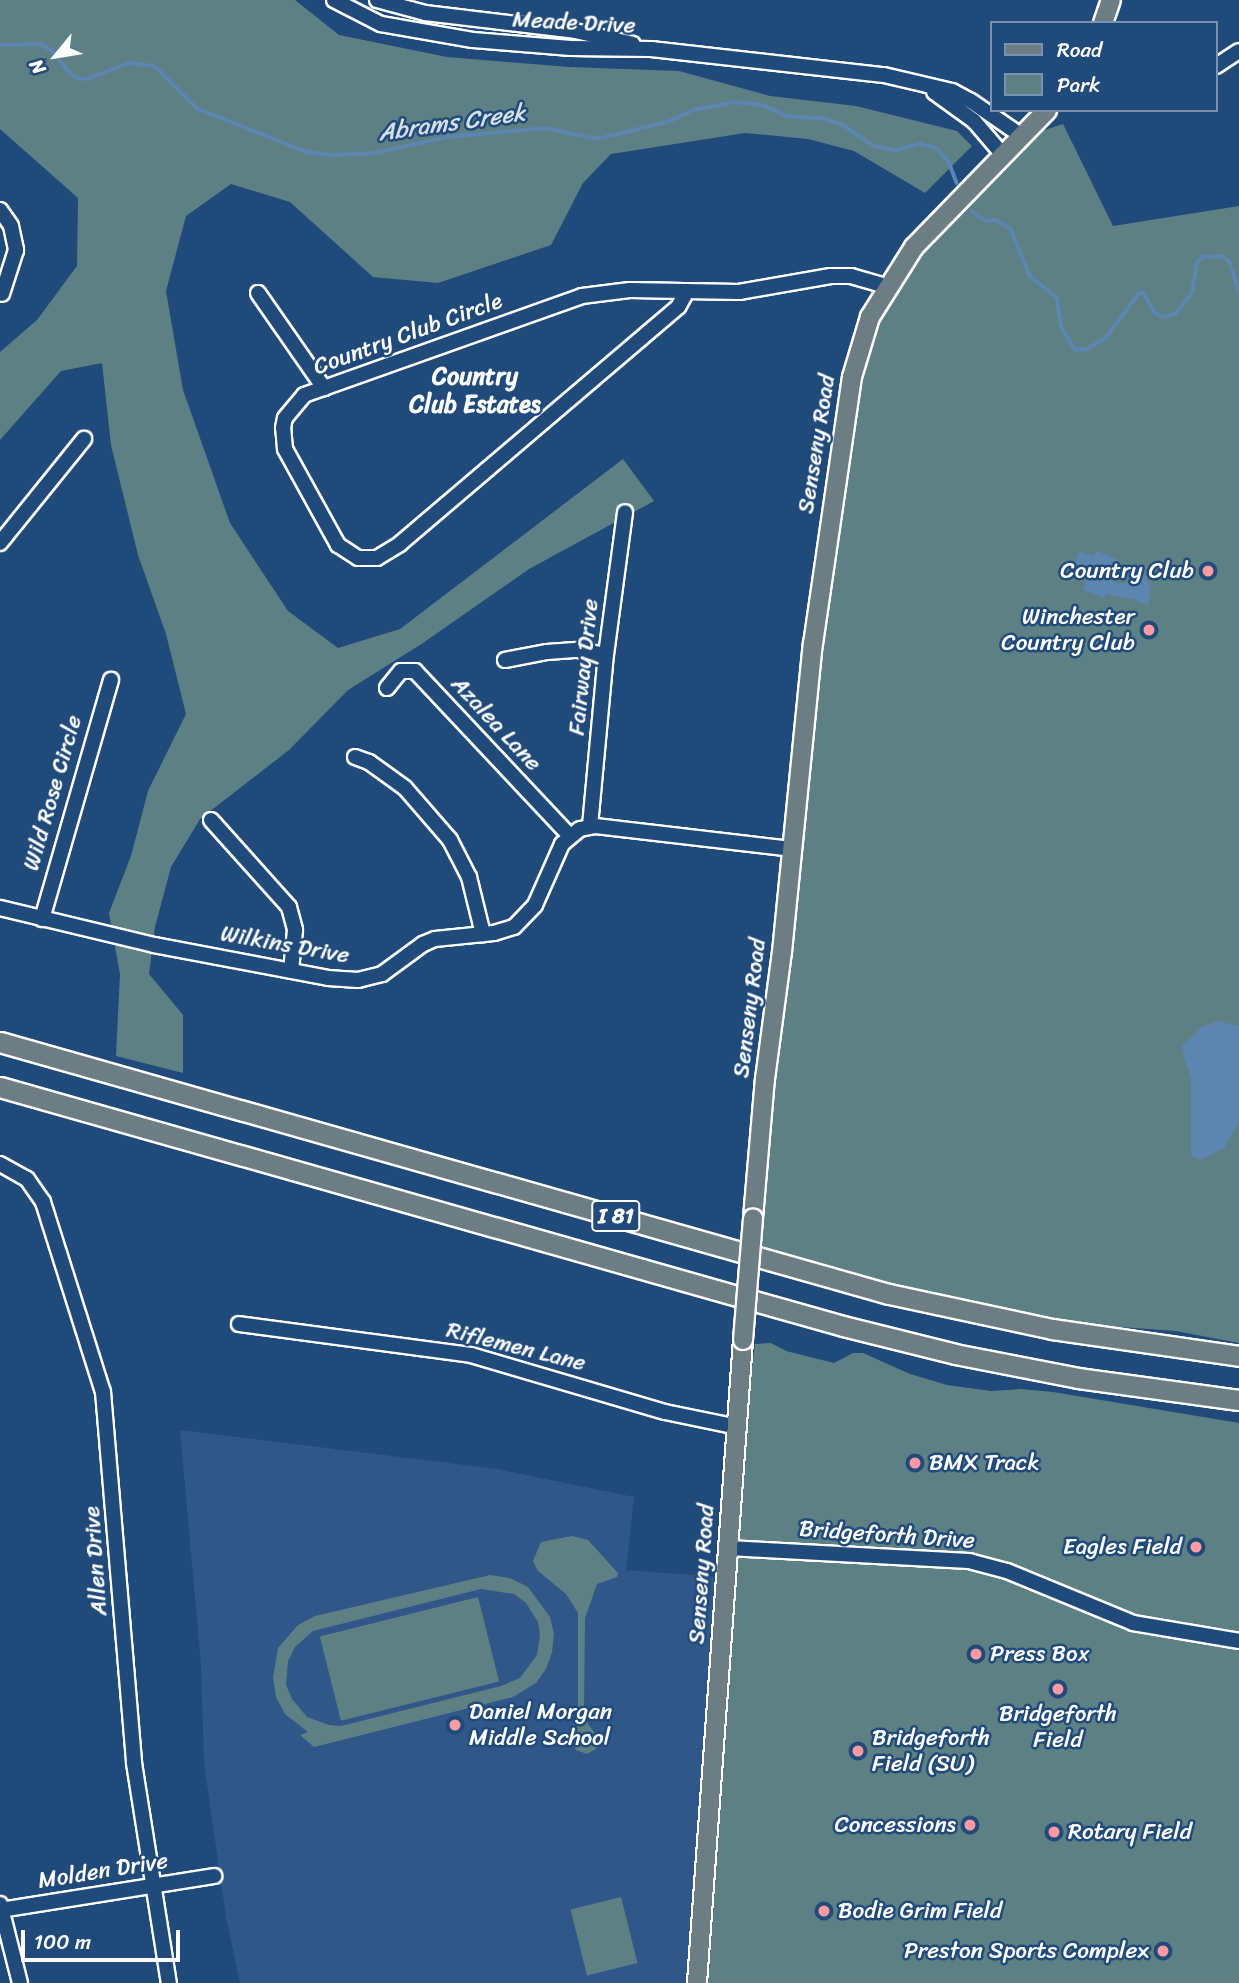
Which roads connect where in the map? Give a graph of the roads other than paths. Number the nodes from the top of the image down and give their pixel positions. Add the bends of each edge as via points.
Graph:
1 (334, 0) edge
2 (377, 0) edge
3 (1111, 0) edge
4 (1104, 21) edge
5 (651, 49) junction
6 (1239, 51) edge
7 (1218, 65) edge
8 (917, 83) junction
9 (1045, 112) edge
10 (1023, 136) junction
11 (1003, 155) junction
12 (0, 209) edge
13 (887, 286) junction
14 (687, 291) junction
15 (258, 293) dead end
16 (2, 294) dead end
17 (324, 388) junction
18 (84, 439) dead end
19 (625, 512) dead end
20 (0, 543) edge
21 (606, 655) junction
22 (505, 660) dead end
23 (111, 681) dead end
24 (387, 688) dead end
25 (355, 757) dead end
26 (211, 820) dead end
27 (590, 827) junction
28 (570, 836) junction
29 (793, 849) junction
30 (0, 908) edge
31 (42, 919) junction
32 (483, 934) junction
33 (291, 971) junction
34 (0, 1042) edge
35 (0, 1087) edge
36 (0, 1164) edge
37 (239, 1324) dead end
38 (1239, 1356) edge
39 (1239, 1400) edge
40 (738, 1427) junction
41 (728, 1548) junction
42 (1239, 1641) edge
43 (214, 1876) dead end
44 (153, 1885) junction
45 (0, 1908) edge
46 (20, 1983) edge
47 (169, 1983) edge
48 (697, 1983) edge

1 - 5 street, Meade Drive via 382,24 451,37 571,48
2 - 5 street, Meade Drive via 425,13 575,30
3 - 4 main road
5 - 8 street, Meade Drive via 884,75
6 - 7 street
8 - 10 street, Meade Drive via 971,101
8 - 11 street, Meade Drive via 958,107
9 - 10 main road, Senseny Road
10 - 11 main road, Senseny Road
11 - 13 main road, Senseny Road via 926,232
12 - 16 street via 11,226 16,250
13 - 14 street, Country Club Circle via 831,275 759,290
13 - 29 main road, Senseny Road via 866,329 845,411 813,644
14 - 17 street, Country Club Circle via 630,290 582,296
14 - 17 street, Country Club Circle via 678,307 648,333 400,544 377,558 358,558 338,545 285,449 283,428 290,409 304,396
15 - 17 street
18 - 20 street
19 - 21 street, Fairway Drive
21 - 22 street via 578,650
21 - 27 street, Fairway Drive
23 - 31 street, Wild Rose Circle
24 - 28 street, Azalea Lane via 401,671 415,671
25 - 32 street via 405,788 450,840 469,877
26 - 33 street via 289,907 295,930
27 - 28 street
27 - 29 street
28 - 32 street, Wilkins Drive via 559,849 530,913 514,927
29 - 40 main road, Senseny Road, bridge via 765,1079
30 - 31 street, Wilkins Drive
31 - 33 street, Wilkins Drive
32 - 33 street, Wilkins Drive via 435,939 370,978 345,980
34 - 38 highway, I 81 via 889,1294 1065,1331
35 - 39 highway, I 81 via 855,1329 1078,1378
36 - 44 street, Allen Drive via 27,1179 43,1202 103,1392 134,1763
37 - 40 street, Riflemen Lane via 471,1355 665,1412
40 - 41 main road, Senseny Road
41 - 42 street, Bridgeforth Drive via 969,1561 1007,1571 1133,1623
41 - 48 main road, Senseny Road
43 - 44 street, Molden Drive
44 - 45 street, Molden Drive
44 - 47 street, Allen Drive
45 - 46 street

